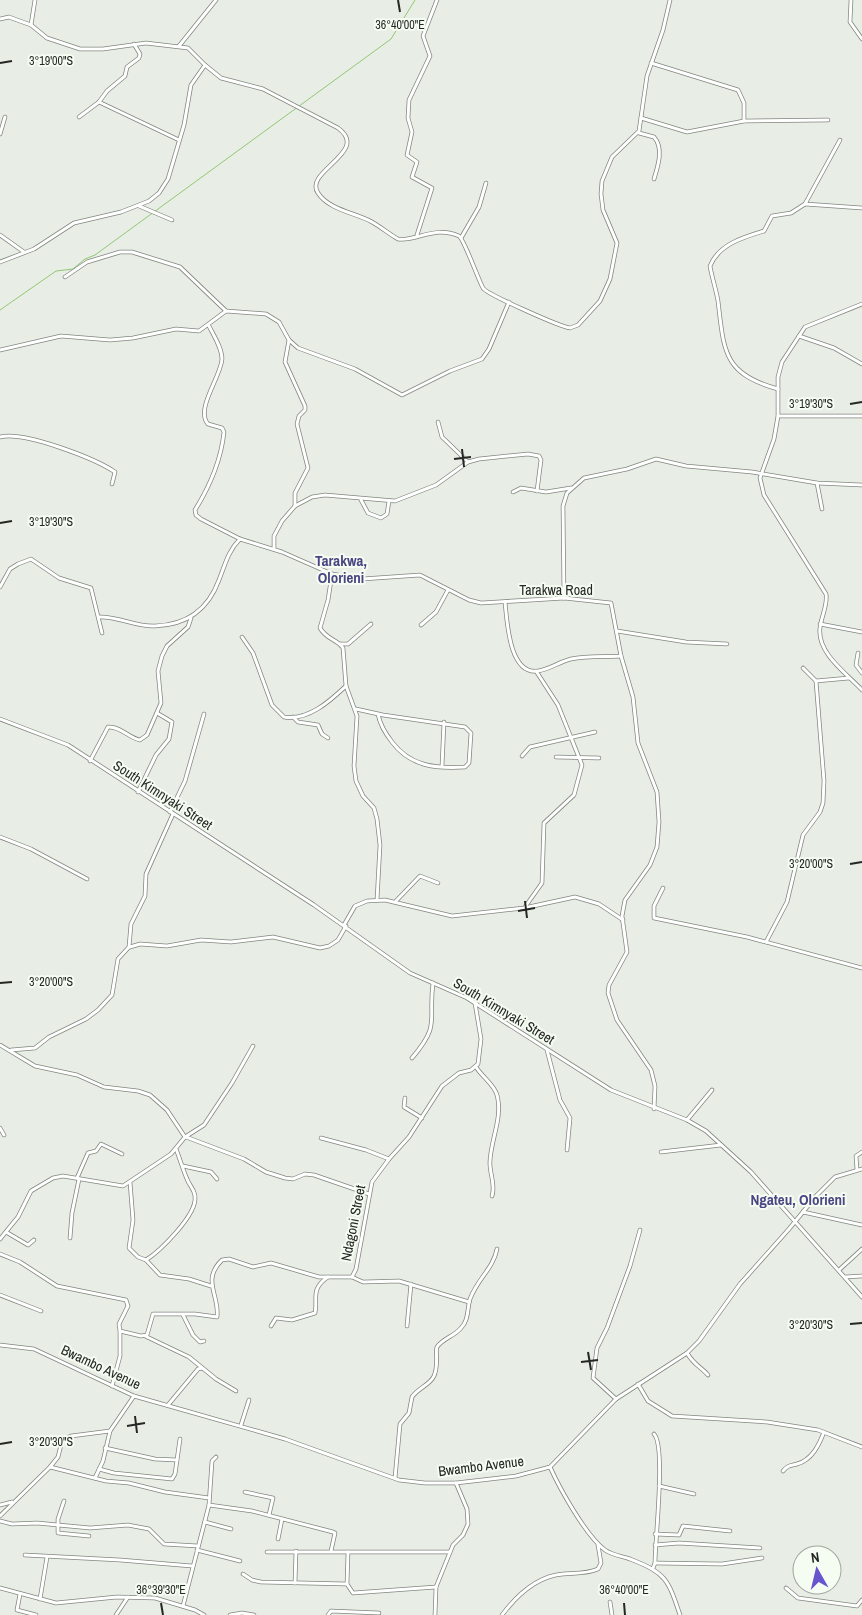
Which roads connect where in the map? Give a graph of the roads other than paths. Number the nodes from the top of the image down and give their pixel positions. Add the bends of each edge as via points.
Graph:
1 (35, 0) edge
2 (216, 0) edge
3 (437, 0) edge
4 (670, 0) edge
5 (851, 0) edge
6 (0, 19) edge
7 (31, 26) junction
8 (862, 39) edge
9 (134, 44) junction
10 (179, 46) junction
11 (651, 63) junction
12 (205, 65) junction
13 (99, 102) junction
14 (5, 117) dead end
15 (79, 117) dead end
16 (641, 118) junction
17 (828, 120) dead end
18 (744, 121) junction
19 (639, 133) junction
20 (0, 134) edge
21 (179, 140) junction
22 (840, 140) dead end
23 (654, 179) dead end
24 (486, 183) dead end
25 (805, 204) junction
26 (138, 206) junction
27 (862, 208) edge
28 (172, 220) dead end
29 (0, 235) edge
30 (417, 235) junction
31 (461, 238) junction
32 (25, 252) junction
33 (0, 262) edge
34 (65, 277) dead end
35 (509, 302) junction
36 (862, 304) edge
37 (226, 311) junction
38 (209, 326) junction
39 (799, 336) junction
40 (289, 340) junction
41 (0, 350) edge
42 (862, 364) edge
43 (778, 389) junction
44 (778, 416) junction
45 (862, 416) edge
46 (438, 422) dead end
47 (0, 437) edge
48 (468, 462) junction
49 (762, 474) junction
50 (817, 483) junction
51 (112, 484) dead end
52 (862, 484) edge
53 (571, 488) junction
54 (537, 491) junction
55 (513, 492) dead end
56 (360, 500) junction
57 (389, 501) junction
58 (295, 506) junction
59 (822, 509) dead end
60 (240, 540) junction
61 (274, 549) junction
62 (332, 574) junction
63 (0, 587) edge
64 (448, 590) junction
65 (564, 598) junction
66 (505, 602) junction
67 (99, 617) junction
68 (191, 618) junction
69 (371, 624) dead end
70 (421, 624) dead end
71 (820, 624) junction
72 (617, 631) junction
73 (862, 632) edge
74 (102, 634) dead end
75 (242, 637) dead end
76 (340, 644) junction
77 (727, 644) dead end
78 (858, 653) dead end
79 (621, 656) junction
80 (802, 668) dead end
81 (536, 671) junction
82 (862, 673) edge
83 (849, 678) junction
84 (816, 681) junction
85 (346, 686) junction
86 (862, 690) edge
87 (355, 708) junction
88 (157, 714) junction
89 (204, 714) dead end
90 (378, 714) junction
91 (293, 717) junction
92 (0, 719) edge
93 (444, 722) junction
94 (595, 732) dead end
95 (569, 737) junction
96 (328, 738) dead end
97 (522, 756) dead end
98 (556, 757) dead end
99 (580, 758) junction
100 (599, 758) dead end
101 (90, 761) junction
102 (442, 767) junction
103 (138, 792) junction
104 (172, 813) junction
105 (0, 837) edge
106 (87, 879) dead end
107 (438, 882) dead end
108 (663, 888) dead end
109 (377, 900) junction
110 (396, 901) junction
111 (524, 908) junction
112 (623, 920) junction
113 (345, 926) junction
114 (766, 942) junction
115 (129, 947) junction
116 (862, 968) edge
117 (433, 983) junction
118 (474, 1003) junction
119 (0, 1045) edge
120 (252, 1046) dead end
121 (10, 1050) junction
122 (547, 1050) junction
123 (412, 1058) dead end
124 (476, 1067) junction
125 (712, 1090) dead end
126 (404, 1098) dead end
127 (654, 1108) junction
128 (422, 1118) junction
129 (687, 1120) junction
130 (0, 1128) edge
131 (4, 1135) dead end
132 (185, 1137) junction
133 (321, 1138) dead end
134 (722, 1145) junction
135 (176, 1150) junction
136 (567, 1150) dead end
137 (661, 1152) dead end
138 (862, 1152) edge
139 (122, 1154) dead end
140 (389, 1159) junction
141 (183, 1166) junction
142 (862, 1169) edge
143 (857, 1170) junction
144 (78, 1179) junction
145 (217, 1179) dead end
146 (130, 1182) junction
147 (369, 1194) junction
148 (492, 1196) dead end
149 (803, 1212) junction
150 (795, 1222) junction
151 (862, 1225) edge
152 (640, 1230) dead end
153 (6, 1232) junction
154 (70, 1238) dead end
155 (0, 1239) edge
156 (34, 1240) dead end
157 (497, 1249) dead end
158 (862, 1249) edge
159 (0, 1254) edge
160 (146, 1260) junction
161 (839, 1270) junction
162 (862, 1276) edge
163 (328, 1277) junction
164 (352, 1277) junction
165 (845, 1277) junction
166 (412, 1284) junction
167 (211, 1286) junction
168 (0, 1295) edge
169 (862, 1297) edge
170 (469, 1302) junction
171 (41, 1311) dead end
172 (183, 1314) junction
173 (271, 1326) dead end
174 (407, 1326) dead end
175 (120, 1331) junction
176 (144, 1336) junction
177 (204, 1341) dead end
178 (0, 1345) edge
179 (687, 1353) junction
180 (203, 1368) junction
181 (708, 1375) dead end
182 (638, 1384) junction
183 (112, 1386) junction
184 (236, 1391) dead end
185 (134, 1396) junction
186 (616, 1399) junction
187 (249, 1400) dead end
188 (168, 1405) junction
189 (241, 1425) junction
190 (110, 1431) junction
191 (824, 1432) junction
192 (654, 1434) dead end
193 (180, 1439) dead end
194 (862, 1447) edge
195 (105, 1448) junction
196 (216, 1458) dead end
197 (177, 1460) junction
198 (50, 1467) junction
199 (550, 1467) junction
200 (99, 1469) junction
201 (783, 1471) dead end
202 (95, 1478) junction
203 (395, 1478) junction
204 (456, 1483) junction
205 (659, 1486) junction
206 (245, 1492) dead end
207 (694, 1494) dead end
208 (209, 1498) junction
209 (64, 1501) dead end
210 (13, 1502) junction
211 (0, 1505) edge
212 (209, 1505) junction
213 (269, 1515) junction
214 (0, 1516) edge
215 (282, 1519) junction
216 (0, 1521) edge
217 (205, 1522) junction
218 (56, 1525) junction
219 (230, 1529) dead end
220 (730, 1531) dead end
221 (655, 1534) junction
222 (89, 1536) dead end
223 (278, 1539) dead end
224 (598, 1544) junction
225 (655, 1545) junction
226 (198, 1548) junction
227 (760, 1548) dead end
228 (331, 1551) junction
229 (267, 1552) dead end
230 (296, 1552) junction
231 (348, 1552) junction
232 (450, 1552) junction
233 (25, 1555) dead end
234 (48, 1557) junction
235 (762, 1558) dead end
236 (240, 1561) dead end
237 (655, 1563) junction
238 (192, 1566) junction
239 (653, 1568) junction
240 (243, 1574) dead end
241 (295, 1583) junction
242 (347, 1584) junction
243 (436, 1587) junction
244 (0, 1588) edge
245 (786, 1588) dead end
246 (20, 1594) junction
247 (128, 1597) junction
248 (40, 1599) junction
249 (862, 1600) edge
250 (610, 1602) dead end
251 (183, 1606) junction
252 (379, 1613) dead end
253 (36, 1615) edge
254 (116, 1615) edge
255 (204, 1615) edge
256 (230, 1615) edge
257 (254, 1615) edge
258 (328, 1615) edge
259 (435, 1615) edge
260 (502, 1615) edge
261 (612, 1615) edge
262 (680, 1615) edge

1 - 7 street
2 - 10 street
3 - 30 street via 424,36 430,56 411,94 408,115 412,132 407,155 416,162 412,178 432,188
4 - 11 street
5 - 8 street via 850,22
6 - 7 street via 9,18
7 - 9 street via 47,38 80,49
9 - 10 street
9 - 13 street via 140,56
10 - 12 street via 192,51
11 - 16 street
11 - 18 street via 738,90 744,99
12 - 21 street via 192,85
12 - 30 street via 229,81 271,92 343,132 347,139 345,148 316,181 317,192 337,208 368,220 398,239
13 - 15 street
13 - 21 street
14 - 20 street
16 - 18 street via 687,132
16 - 19 street
17 - 18 street
19 - 23 street via 654,137 658,146
19 - 35 street via 612,157 602,181 603,210 617,243 610,279 600,301 578,325 570,328
21 - 26 street via 165,185 154,198
22 - 25 street
24 - 31 street via 479,207
25 - 27 street
25 - 43 street via 791,213 772,216 764,231 734,241 710,266 724,343 731,363 751,379
26 - 28 street
26 - 32 street via 74,223
29 - 32 street
30 - 31 street via 440,233
31 - 35 street via 484,290
32 - 33 street
34 - 37 street via 87,262 120,252 138,253 180,267
35 - 40 street via 482,359 450,370 407,394 398,394 355,370 303,351
36 - 39 street via 809,324
37 - 38 street
37 - 40 street via 271,316 279,322
38 - 41 street via 199,331 176,329 117,339 61,336
38 - 60 street, Tarakwa Road via 222,362 204,419 224,432 208,489 194,512 210,525
39 - 42 street via 834,348
39 - 43 street via 782,362
40 - 58 street via 285,362 304,406 297,424 308,468 295,493
43 - 44 street
44 - 45 street
44 - 49 street
46 - 48 street via 442,437
47 - 51 street via 24,438 78,455 115,472
48 - 54 street via 495,456 537,455 541,460
48 - 57 street via 436,485
49 - 50 street
49 - 53 street via 686,466 656,459 592,475
49 - 71 street via 761,490 826,594
50 - 52 street
50 - 59 street
53 - 54 street
53 - 65 street via 563,506
54 - 55 street via 521,488
56 - 57 street
56 - 57 street via 368,513 381,518 387,514
56 - 58 street via 325,495 312,497
58 - 61 street via 278,527
60 - 61 street, Tarakwa Road
60 - 68 street via 228,555 213,594
61 - 62 street, Tarakwa Road
62 - 64 street, Tarakwa Road via 362,579 416,574
62 - 76 street via 320,628 325,637
63 - 67 street via 10,569 24,561 36,561 59,578 91,588
64 - 66 street, Tarakwa Road via 481,603
64 - 70 street via 436,612
65 - 66 street, Tarakwa Road
65 - 72 street, Tarakwa Road via 609,602
66 - 81 street via 512,650 519,661
67 - 68 street via 152,626 176,624
67 - 74 street
68 - 88 street via 188,627 167,646 162,656 158,671 161,703
69 - 76 street via 348,644
71 - 73 street
71 - 83 street via 820,644
72 - 77 street via 686,642
72 - 79 street, Tarakwa Road
75 - 91 street via 259,666 272,705 281,715
76 - 85 street via 344,653
78 - 82 street via 856,665
79 - 81 street via 571,659
79 - 112 street, Tarakwa Road via 632,697 638,743 657,792 659,822 654,856 628,893 622,911
80 - 84 street
81 - 95 street via 558,705
83 - 84 street
83 - 86 street
84 - 114 street via 824,780 822,806 803,835 787,902
85 - 87 street
85 - 91 street via 312,712
87 - 90 street
87 - 109 street via 358,726 354,766 356,781 374,808 380,845
88 - 101 street via 140,740 108,727
88 - 103 street via 170,720 170,735
89 - 104 street
90 - 93 street
90 - 102 street via 383,730 405,756 420,764
91 - 96 street via 298,722 318,725
92 - 101 street, South Kimnyaki Street via 54,738
93 - 102 street
93 - 102 street via 465,727 471,733 470,758 467,765
94 - 95 street
95 - 97 street via 530,748
95 - 99 street
98 - 99 street
99 - 100 street
99 - 111 street via 581,774 574,795 544,823 542,886
101 - 103 street, South Kimnyaki Street
103 - 104 street, South Kimnyaki Street
104 - 113 street, South Kimnyaki Street
104 - 115 street via 146,874 145,896 131,924
105 - 106 street via 31,849
107 - 110 street via 420,876
108 - 114 street via 654,906 654,918
109 - 110 street
109 - 113 street via 355,906
110 - 111 street via 447,916
111 - 112 street via 575,896 599,904
112 - 127 street, Tarakwa Road via 627,952 608,993 617,1020 651,1070 655,1086
113 - 115 street via 338,940 320,948 273,937
113 - 117 street, South Kimnyaki Street via 401,968
114 - 116 street
115 - 121 street via 118,959 112,995 98,1010 35,1048
117 - 118 street, South Kimnyaki Street
117 - 123 street via 432,1026
118 - 122 street, South Kimnyaki Street
118 - 124 street via 481,1039
119 - 121 street
120 - 132 street via 206,1122
121 - 132 street via 35,1066 77,1075 104,1087 150,1095 167,1110
122 - 127 street, South Kimnyaki Street via 602,1085
122 - 136 street via 560,1100 570,1118
124 - 128 street, Ndagoni Street via 449,1079
124 - 148 street via 498,1097 496,1132 490,1158 494,1186
125 - 129 street
126 - 128 street via 404,1107
127 - 129 street, South Kimnyaki Street
128 - 140 street, Ndagoni Street
129 - 134 street, South Kimnyaki Street
130 - 131 street
132 - 135 street
132 - 147 street via 285,1178 314,1175
133 - 140 street
134 - 137 street
134 - 150 street, South Kimnyaki Street
135 - 141 street
135 - 146 street
138 - 143 street via 856,1156
139 - 144 street via 101,1144 88,1154
140 - 147 street, Ndagoni Street via 372,1182
141 - 145 street via 211,1172
141 - 160 street via 195,1194 193,1208 174,1235
142 - 143 street
143 - 149 street via 831,1181
144 - 146 street via 119,1186
144 - 153 street via 59,1176 34,1188
144 - 154 street
146 - 160 street via 133,1220 129,1248
147 - 164 street, Ndagoni Street via 367,1218
149 - 150 street
149 - 151 street
150 - 161 street, South Kimnyaki Street
150 - 179 street via 740,1284
152 - 186 street via 630,1266 597,1348 593,1378
153 - 155 street
153 - 156 street via 28,1244
157 - 170 street via 494,1264 481,1278
158 - 161 street
159 - 175 street via 20,1262 57,1286 126,1300 128,1306 119,1324
160 - 167 street via 160,1275
161 - 165 street, South Kimnyaki Street
162 - 165 street
163 - 164 street, Ndagoni Street
163 - 167 street, Ndagoni Street via 271,1263 253,1267 226,1259 219,1263
163 - 173 street via 314,1296 315,1313 292,1320 276,1318
164 - 166 street via 363,1282 389,1280
165 - 169 street, South Kimnyaki Street
166 - 170 street
166 - 174 street
167 - 172 street via 217,1317
168 - 171 street
170 - 203 street via 466,1321 462,1328 438,1346 435,1351 438,1364 433,1379 412,1397 409,1413 402,1420
172 - 176 street via 152,1314 148,1333
172 - 177 street via 196,1339
175 - 176 street
175 - 183 street via 120,1356
176 - 180 street via 176,1349
178 - 183 street, Bwambo Avenue via 34,1349
179 - 181 street via 695,1366
179 - 182 street
180 - 184 street
180 - 188 street via 198,1369
182 - 186 street
182 - 191 street via 648,1402 672,1416 767,1422
183 - 185 street, Bwambo Avenue
185 - 188 street, Bwambo Avenue
185 - 190 street
186 - 199 street
187 - 189 street
188 - 189 street, Bwambo Avenue
189 - 203 street, Bwambo Avenue
190 - 195 street
190 - 198 street via 65,1438 58,1457
191 - 194 street
191 - 201 street via 815,1452
192 - 205 street via 660,1455
193 - 197 street
195 - 197 street via 155,1459
195 - 200 street
196 - 208 street via 212,1461
197 - 200 street via 175,1474 170,1480
198 - 202 street
198 - 210 street
199 - 204 street, Bwambo Avenue via 516,1476
199 - 224 street via 568,1503
200 - 202 street
202 - 208 street
203 - 204 street, Bwambo Avenue via 410,1482
204 - 232 street via 468,1518 466,1531
205 - 207 street
205 - 221 street
206 - 213 street via 273,1498
208 - 212 street
209 - 218 street
210 - 211 street
210 - 214 street
212 - 213 street
212 - 217 street
213 - 215 street
215 - 223 street
215 - 228 street via 334,1532
216 - 218 street
217 - 219 street
217 - 226 street
218 - 222 street via 60,1534
218 - 226 street via 100,1528 128,1525 149,1529 164,1544
220 - 221 street via 683,1526 678,1535
221 - 225 street
224 - 239 street via 610,1553
224 - 260 street via 601,1563 598,1569 560,1574 538,1581 517,1597
225 - 227 street via 679,1543
225 - 237 street
226 - 236 street
226 - 238 street
228 - 230 street
228 - 231 street
229 - 230 street
230 - 241 street
231 - 232 street
231 - 242 street
232 - 243 street via 446,1569
233 - 234 street
234 - 238 street
234 - 248 street
235 - 237 street via 714,1564
237 - 239 street
238 - 251 street
239 - 262 street via 670,1587
240 - 241 street via 256,1581
241 - 242 street
242 - 243 street via 349,1590 357,1593
243 - 259 street
244 - 246 street
245 - 249 street via 798,1598 857,1606
246 - 248 street
246 - 253 street via 17,1610
247 - 248 street via 63,1603
247 - 251 street via 155,1598
247 - 254 street
250 - 261 street
251 - 255 street
252 - 258 street via 331,1611
256 - 257 street

